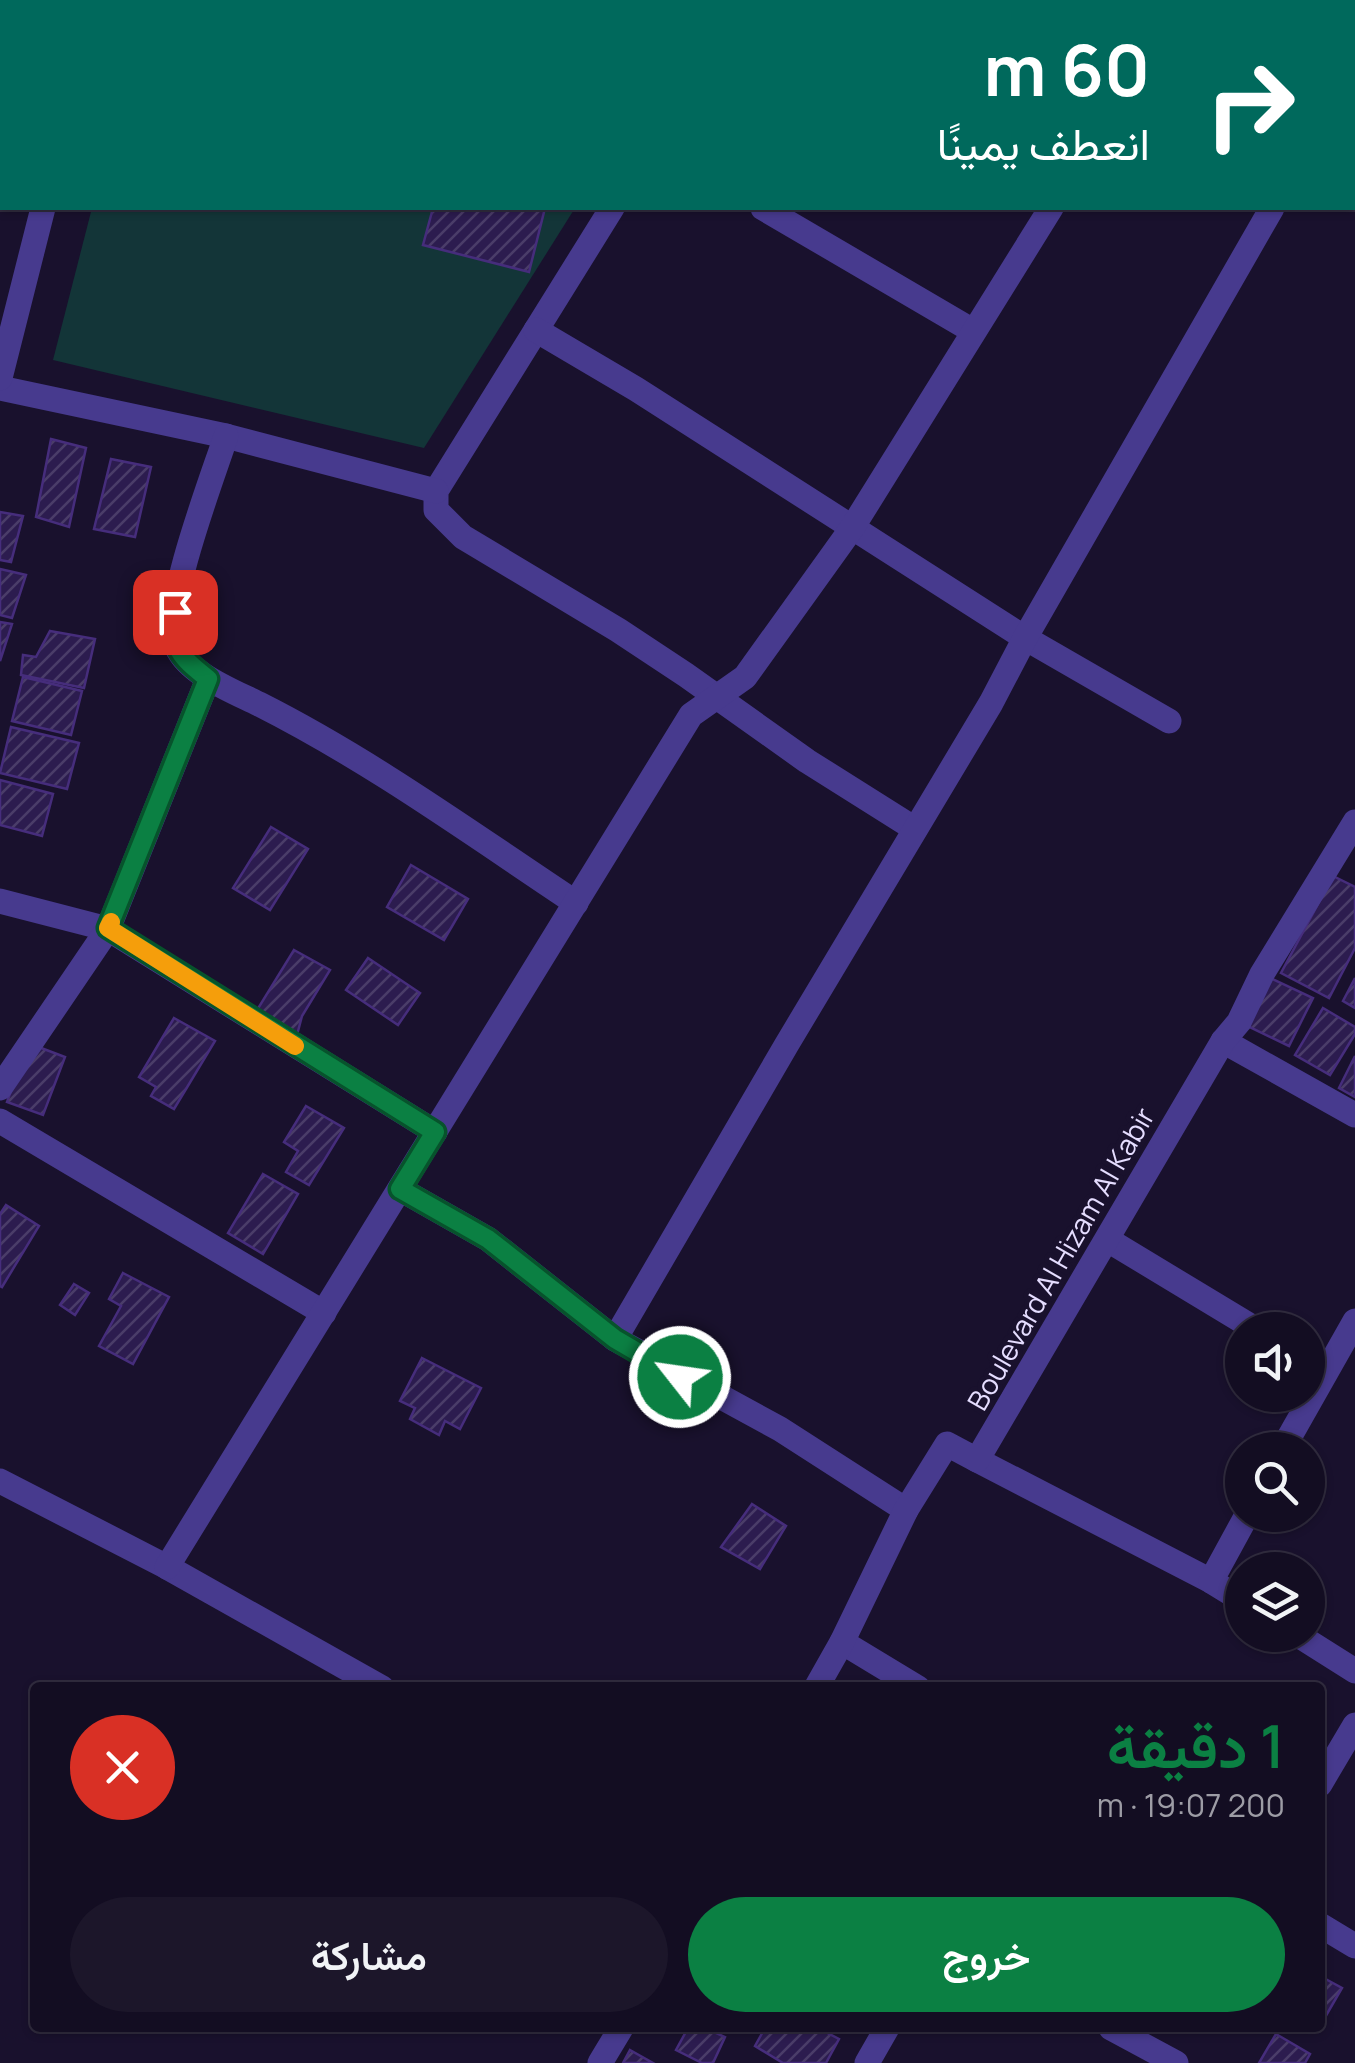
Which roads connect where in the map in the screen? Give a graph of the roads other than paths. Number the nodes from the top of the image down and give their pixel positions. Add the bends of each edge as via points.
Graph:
1 (42, 210) edge
2 (611, 210) edge
3 (766, 210) edge
4 (1050, 210) edge
5 (1271, 210) edge
6 (536, 330) junction
7 (974, 331) junction
8 (0, 378) edge
9 (0, 388) edge
10 (226, 436) junction
11 (436, 491) junction
12 (852, 528) junction
13 (1026, 638) junction
14 (208, 679) junction
15 (718, 697) junction
16 (1169, 720) dead end
17 (1355, 822) edge
18 (915, 829) junction
19 (0, 902) edge
20 (576, 903) junction
21 (108, 928) junction
22 (1223, 1041) junction
23 (0, 1088) edge
24 (1355, 1115) edge
25 (0, 1121) edge
26 (435, 1132) junction
27 (400, 1189) junction
28 (1108, 1240) junction
29 (1227, 1312) edge
30 (324, 1313) junction
31 (1355, 1321) edge
32 (615, 1339) junction
33 (1325, 1356) edge
34 (977, 1460) junction
35 (0, 1481) edge
36 (906, 1510) junction
37 (1238, 1532) edge
38 (167, 1567) junction
39 (1211, 1580) junction
40 (1225, 1589) edge
41 (842, 1642) junction
42 (1325, 1652) edge
43 (1355, 1671) edge
44 (371, 1682) edge
45 (819, 1682) edge
46 (908, 1682) edge
47 (1355, 1725) edge
48 (1325, 1776) edge
49 (1325, 1929) edge
50 (1355, 1946) edge
51 (618, 2032) edge
52 (884, 2032) edge
53 (1131, 2032) edge
54 (1160, 2038) edge
55 (600, 2063) edge
56 (867, 2063) edge
57 (1176, 2063) edge

1 - 8 street
2 - 6 street
3 - 7 street
4 - 7 street
5 - 13 street
6 - 11 street
6 - 12 street
7 - 12 street
9 - 10 street
10 - 11 street
10 - 14 street via 182,574 173,633 185,660
11 - 15 street via 436,510 463,537
12 - 13 street
12 - 15 street via 745,678
13 - 16 street
13 - 18 street
14 - 20 street via 361,761
14 - 21 street
15 - 18 street
15 - 20 street via 692,716
17 - 22 street, Boulevard Al Hizam Al Kabir
18 - 32 street
19 - 21 street
20 - 26 street
21 - 23 street
21 - 26 street
22 - 24 street
22 - 28 street, Boulevard Al Hizam Al Kabir
25 - 30 street
26 - 27 street
27 - 30 street
27 - 32 street via 488,1239
28 - 29 street
28 - 34 street, Boulevard Al Hizam Al Kabir
30 - 38 street
31 - 33 street
32 - 36 street via 780,1429
34 - 36 street via 946,1444
34 - 39 street
35 - 38 street
36 - 41 street
37 - 39 street
38 - 44 street
39 - 40 street
41 - 45 street
41 - 46 street
42 - 43 street
47 - 48 street
49 - 50 street
51 - 55 street
52 - 56 street
53 - 54 street
54 - 57 street

